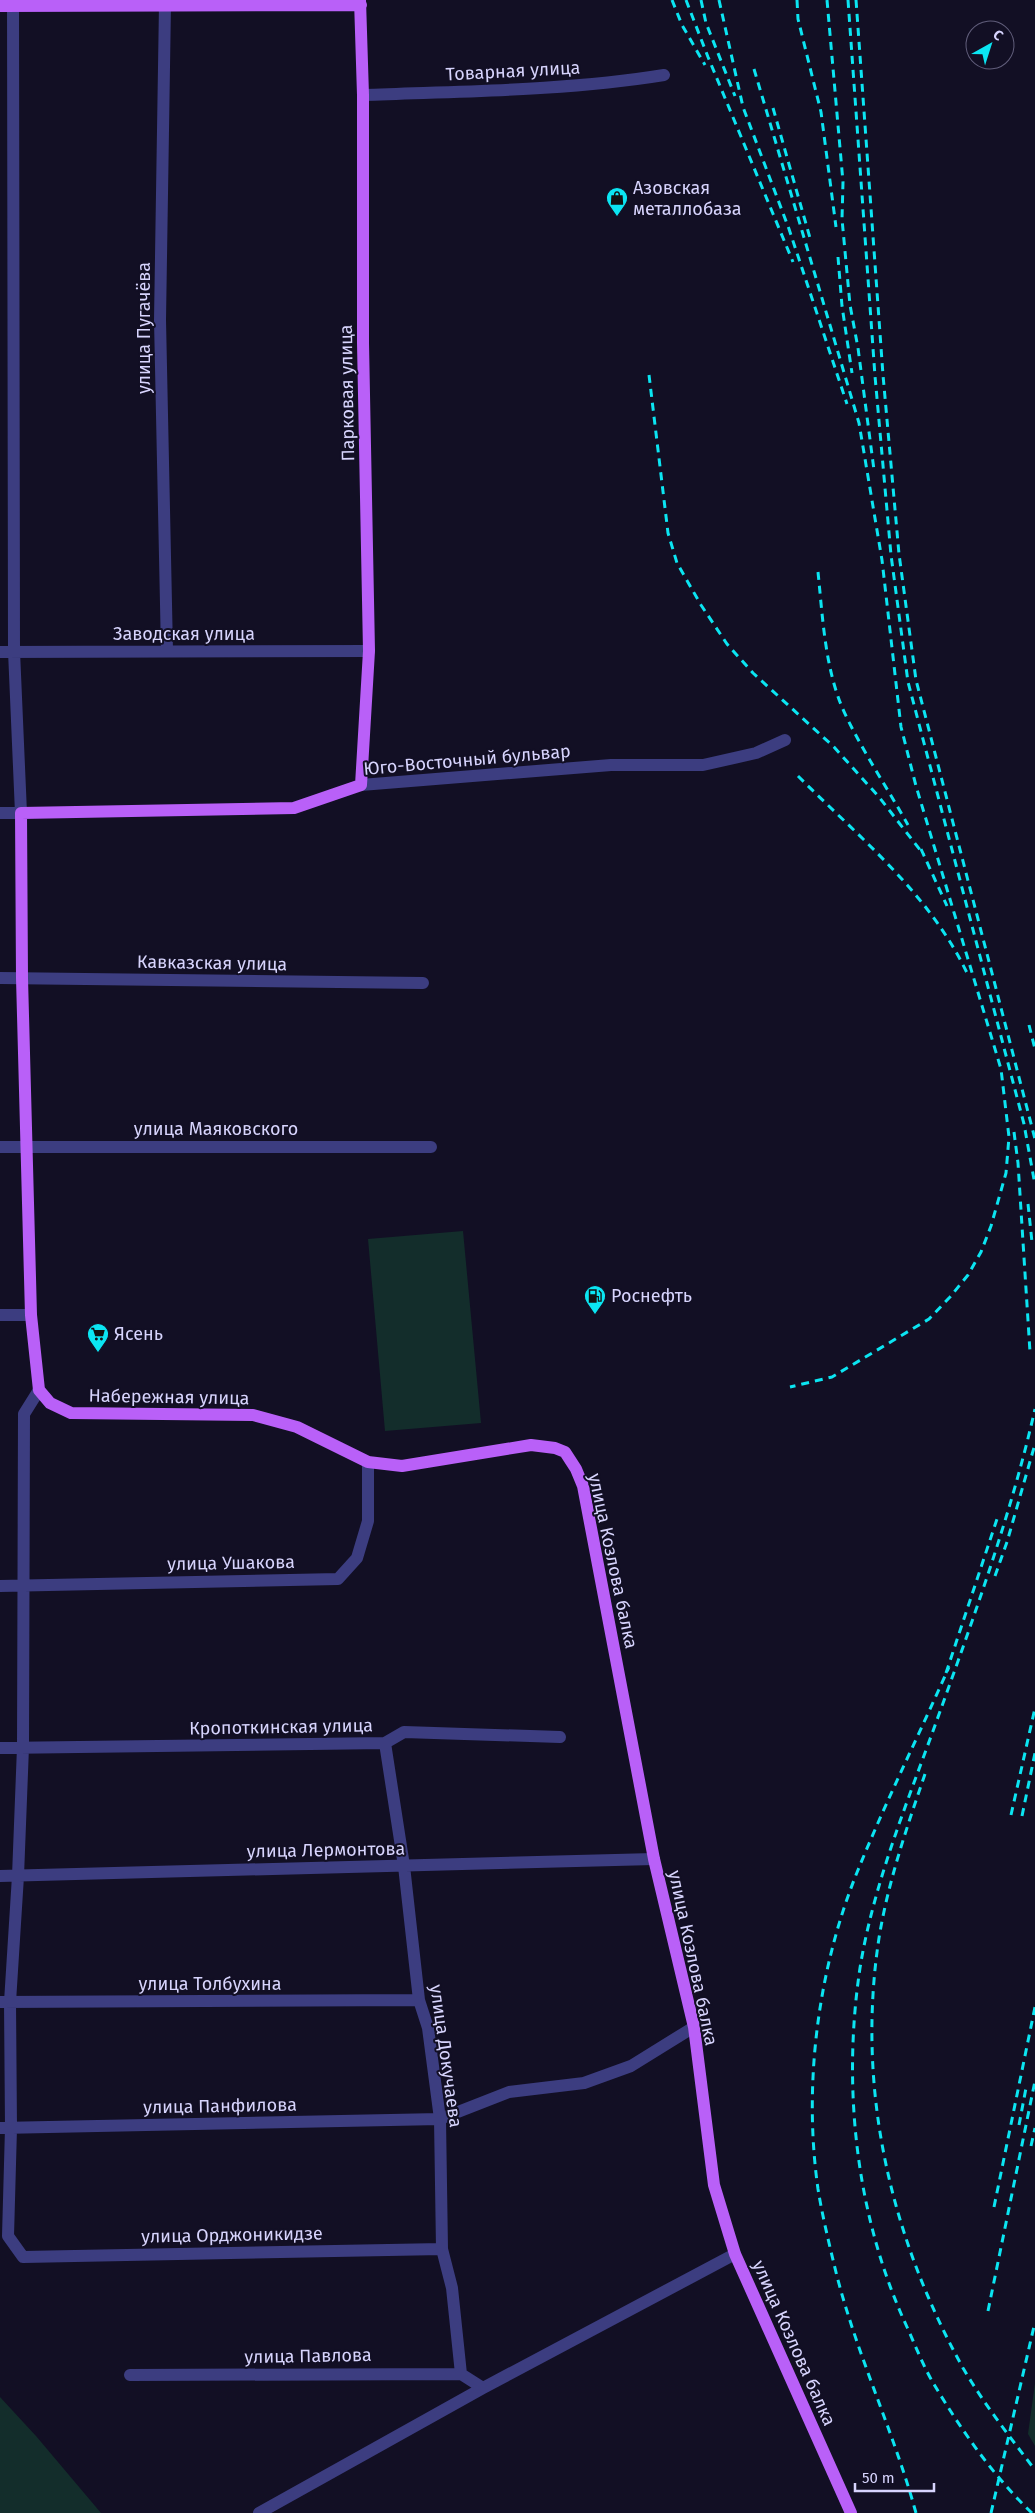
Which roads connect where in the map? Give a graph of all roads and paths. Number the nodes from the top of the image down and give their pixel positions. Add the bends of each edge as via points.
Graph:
1 (298, 2) edge
2 (361, 2) edge
3 (13, 3) edge
4 (165, 4) junction
5 (0, 6) edge
6 (664, 75) dead end
7 (363, 95) junction
8 (14, 651) junction
9 (166, 651) junction
10 (369, 651) junction
11 (0, 652) edge
12 (785, 740) dead end
13 (361, 786) junction
14 (0, 813) edge
15 (21, 813) junction
16 (0, 978) edge
17 (22, 978) junction
18 (423, 983) dead end
19 (0, 1147) edge
20 (28, 1147) junction
21 (431, 1147) dead end
22 (0, 1315) edge
23 (32, 1315) junction
24 (39, 1390) junction
25 (565, 1452) joint
26 (368, 1462) junction
27 (25, 1585) junction
28 (0, 1586) edge
29 (560, 1737) dead end
30 (385, 1743) junction
31 (23, 1747) junction
32 (0, 1748) edge
33 (654, 1859) junction
34 (404, 1866) junction
35 (0, 1876) edge
36 (18, 1876) junction
37 (419, 2000) junction
38 (5, 2002) edge
39 (694, 2028) junction
40 (440, 2119) junction
41 (5, 2128) edge
42 (442, 2249) junction
43 (735, 2254) junction
44 (460, 2374) junction
45 (130, 2375) dead end
46 (483, 2388) junction
47 (259, 2513) edge
48 (851, 2513) edge

1 - 2 main road
1 - 4 main road
2 - 7 main road, Парковая улица
3 - 4 main road
3 - 5 main road
3 - 8 street
4 - 9 street, улица Пугачёва via 160,320
6 - 7 street, Товарная улица via 564,87
7 - 10 main road, Парковая улица via 363,343
8 - 9 street, Заводская улица
8 - 11 street, Заводская улица
8 - 15 street
9 - 10 street, Заводская улица
10 - 13 main road, Парковая улица
12 - 13 street, Юго-Восточный бульвар via 756,753 703,765 611,765
13 - 15 main road, Юго-Восточный бульвар via 294,808
14 - 15 street, Юго-Восточный бульвар
15 - 17 main road
16 - 17 street, Кавказская улица
17 - 18 street, Кавказская улица
17 - 20 main road
19 - 20 street, улица Маяковского
20 - 21 street, улица Маяковского
20 - 23 main road
22 - 23 street
23 - 24 main road
24 - 26 main road, Набережная улица via 50,1403 71,1413 253,1415 297,1427
24 - 27 street via 24,1414
25 - 26 main road, Набережная улица via 531,1445 402,1466
25 - 33 main road, улица Козлова балка via 582,1486
26 - 27 street, улица Ушакова via 368,1521 357,1558 338,1579
27 - 28 street, улица Ушакова
27 - 31 street
29 - 30 street, Кропоткинская улица via 404,1732
30 - 31 street, Кропоткинская улица
30 - 34 street, улица Докучаева
31 - 32 street, Кропоткинская улица
31 - 36 street
33 - 34 street, улица Лермонтова
33 - 39 main road, улица Козлова балка
34 - 36 street, улица Лермонтова
34 - 37 street, улица Докучаева
35 - 36 street, улица Лермонтова
36 - 38 street
37 - 38 street, улица Толбухина
37 - 40 street, улица Докучаева via 428,2028
38 - 41 street
39 - 40 street via 631,2066 584,2083 509,2092
39 - 43 main road, улица Козлова балка via 710,2167
40 - 41 street, улица Панфилова
40 - 42 street, улица Докучаева
41 - 42 street, улица Орджоникидзе via 8,2236 23,2257
42 - 44 street, улица Докучаева via 452,2288
43 - 46 street
43 - 48 main road, улица Козлова балка
44 - 45 street, улица Павлова
44 - 46 street
46 - 47 street

